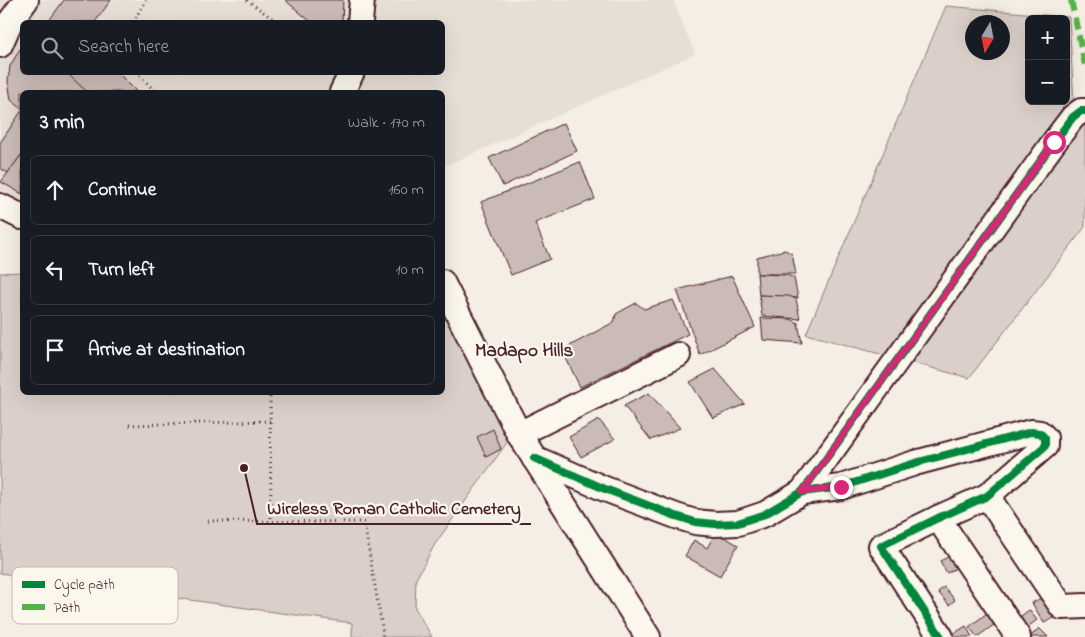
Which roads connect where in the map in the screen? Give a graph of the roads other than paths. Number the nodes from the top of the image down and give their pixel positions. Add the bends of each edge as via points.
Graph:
1 (26, 0) edge
2 (362, 0) edge
3 (5, 18) edge
4 (360, 20) edge
5 (0, 45) edge
6 (350, 75) edge
7 (343, 90) edge
8 (1085, 111) edge
9 (0, 206) edge
10 (20, 216) edge
11 (445, 288) edge
12 (678, 355) dead end
13 (520, 434) junction
14 (534, 458) junction
15 (802, 492) junction
16 (987, 496) junction
17 (938, 518) junction
18 (1085, 606) edge
19 (648, 637) edge
20 (941, 637) edge
21 (1018, 637) edge

1 - 3 street
2 - 4 street
3 - 5 street
6 - 7 street
8 - 15 street via 1073,118 1054,142
9 - 10 street
11 - 13 street
12 - 13 street
13 - 14 street
14 - 15 street via 646,506 695,522 738,523
14 - 19 street
15 - 16 street via 841,487 1031,432 1046,438 1045,446
16 - 17 street
16 - 18 street via 1062,607
17 - 20 street via 881,546
17 - 21 street

